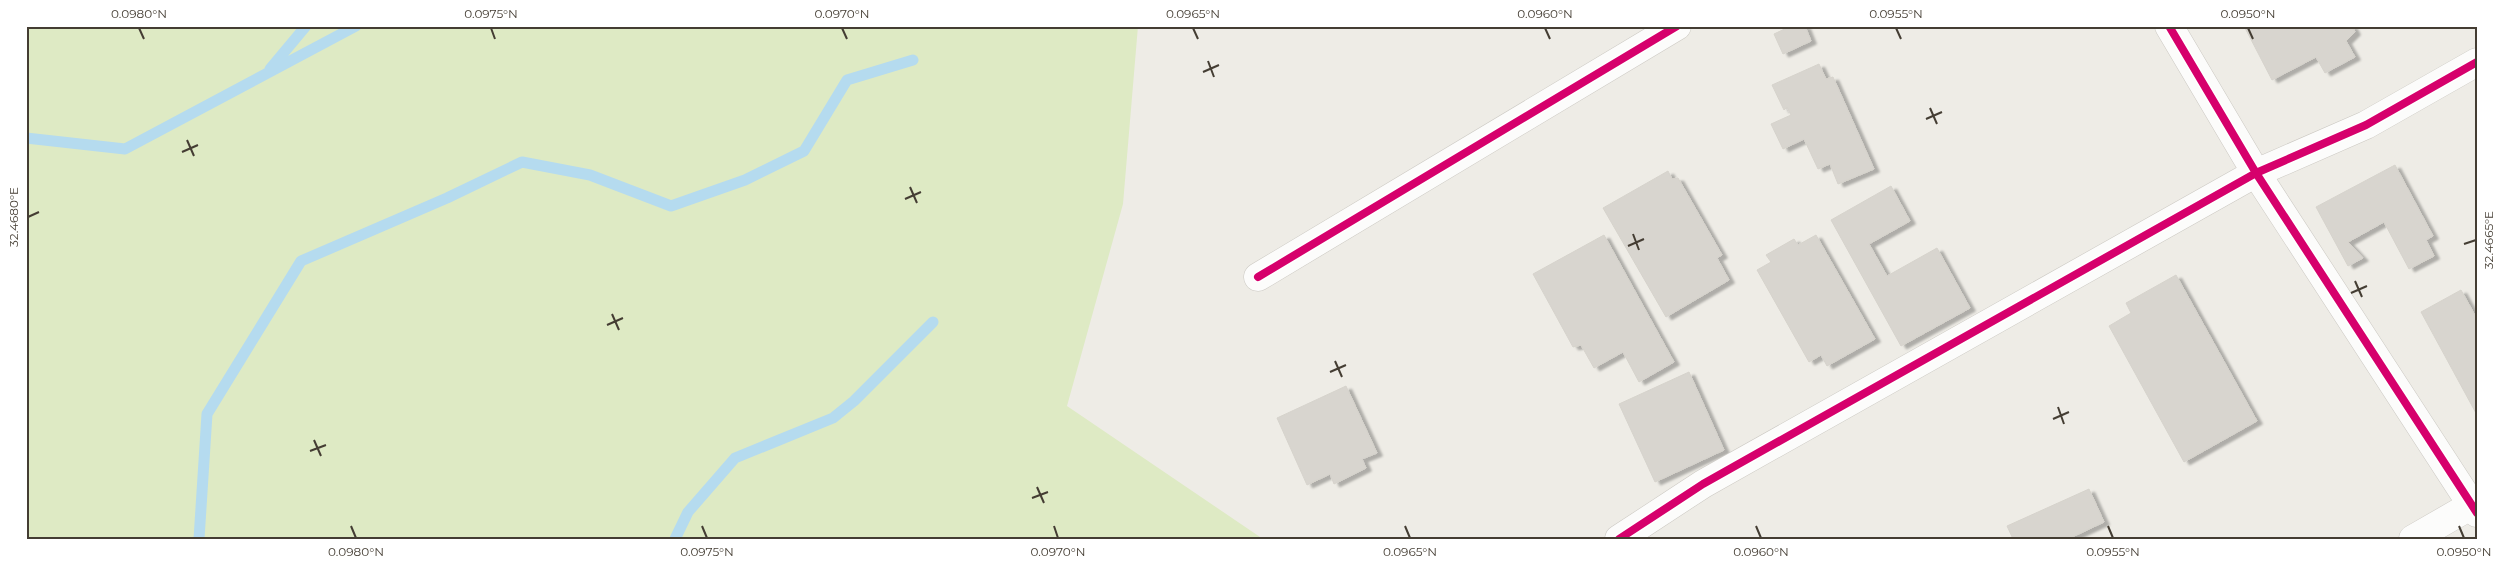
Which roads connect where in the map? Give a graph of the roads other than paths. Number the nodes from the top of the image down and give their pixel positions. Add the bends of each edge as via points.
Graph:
1 (1677, 26) edge
2 (2169, 26) edge
3 (2477, 62) edge
4 (2256, 174) junction
5 (1258, 277) dead end
6 (2474, 509) edge
7 (1619, 539) edge
8 (2413, 539) edge

1 - 5 street
2 - 4 street
3 - 4 street via 2366,125
4 - 6 street
4 - 7 street via 1703,484
6 - 8 street

